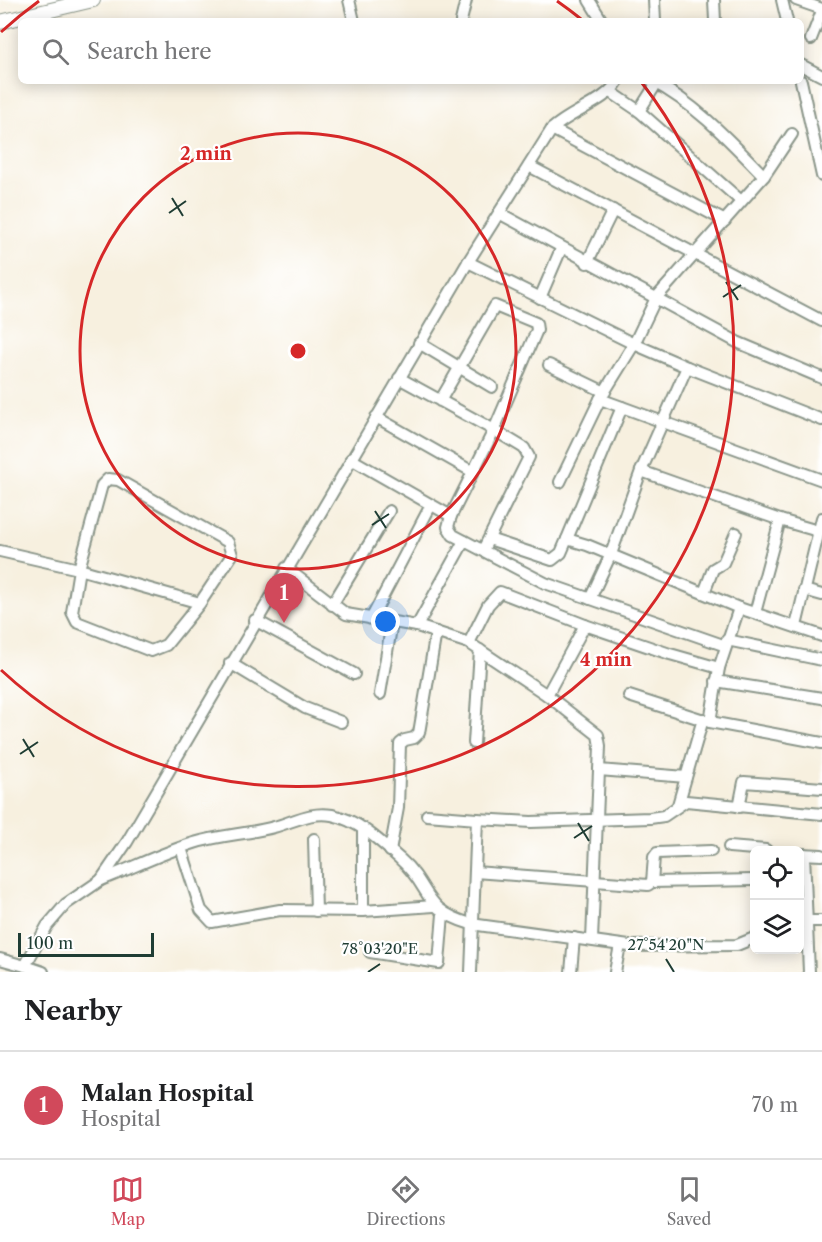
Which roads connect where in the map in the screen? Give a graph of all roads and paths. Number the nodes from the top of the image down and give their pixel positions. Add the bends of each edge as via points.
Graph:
1 (93, 0) edge
2 (349, 0) edge
3 (466, 0) edge
4 (589, 0) edge
5 (654, 0) edge
6 (714, 0) edge
7 (782, 0) edge
8 (796, 0) edge
9 (822, 10) edge
10 (353, 18) edge
11 (462, 18) edge
12 (600, 18) edge
13 (655, 18) edge
14 (715, 18) edge
15 (786, 18) edge
16 (0, 22) edge
17 (811, 39) dead end
18 (804, 67) edge
19 (822, 76) edge
20 (616, 84) edge
21 (655, 84) edge
22 (659, 84) edge
23 (802, 84) edge
24 (611, 92) junction
25 (639, 111) junction
26 (809, 120) junction
27 (822, 128) edge
28 (552, 129) junction
29 (792, 134) dead end
30 (529, 166) junction
31 (821, 167) edge
32 (764, 176) junction
33 (741, 201) junction
34 (613, 210) junction
35 (499, 213) junction
36 (725, 221) junction
37 (561, 249) junction
38 (696, 254) junction
39 (468, 262) junction
40 (587, 263) junction
41 (656, 297) junction
42 (540, 298) junction
43 (822, 321) edge
44 (419, 344) junction
45 (634, 344) junction
46 (549, 365) dead end
47 (458, 366) junction
48 (687, 367) junction
49 (399, 378) junction
50 (822, 378) edge
51 (492, 387) dead end
52 (603, 395) junction
53 (440, 401) junction
54 (622, 407) junction
55 (376, 417) junction
56 (822, 420) edge
57 (662, 421) junction
58 (494, 430) junction
59 (351, 459) junction
60 (641, 471) junction
61 (473, 472) junction
62 (822, 480) edge
63 (560, 482) dead end
64 (431, 506) junction
65 (389, 511) dead end
66 (451, 516) junction
67 (822, 518) edge
68 (780, 520) junction
69 (818, 531) junction
70 (736, 533) dead end
71 (489, 539) junction
72 (567, 539) junction
73 (464, 541) junction
74 (483, 550) junction
75 (0, 551) edge
76 (611, 554) junction
77 (286, 568) junction
78 (79, 569) junction
79 (804, 590) junction
80 (704, 593) junction
81 (822, 596) edge
82 (591, 599) junction
83 (200, 603) junction
84 (332, 605) junction
85 (739, 608) junction
86 (754, 613) junction
87 (371, 619) junction
88 (255, 621) junction
89 (392, 621) junction
90 (417, 626) junction
91 (585, 626) junction
92 (796, 626) junction
93 (436, 632) junction
94 (822, 636) edge
95 (470, 643) junction
96 (727, 643) junction
97 (480, 650) junction
98 (822, 660) edge
99 (230, 663) junction
100 (719, 668) junction
101 (354, 674) dead end
102 (716, 681) junction
103 (380, 694) dead end
104 (547, 695) junction
105 (629, 696) dead end
106 (822, 698) edge
107 (706, 720) junction
108 (341, 722) dead end
109 (474, 743) dead end
110 (822, 743) edge
111 (599, 770) junction
112 (686, 777) junction
113 (822, 788) edge
114 (678, 805) junction
115 (739, 807) junction
116 (822, 814) edge
117 (427, 815) dead end
118 (477, 819) junction
119 (596, 821) junction
120 (363, 828) junction
121 (314, 839) dead end
122 (729, 847) dead end
123 (181, 848) junction
124 (750, 849) edge
125 (390, 851) junction
126 (711, 851) dead end
127 (804, 854) edge
128 (822, 855) edge
129 (475, 872) junction
130 (100, 880) junction
131 (750, 880) edge
132 (594, 882) junction
133 (652, 882) junction
134 (439, 910) junction
135 (316, 911) junction
136 (363, 911) junction
137 (804, 921) edge
138 (822, 921) edge
139 (471, 924) junction
140 (804, 930) edge
141 (574, 938) junction
142 (592, 940) junction
143 (750, 940) edge
144 (620, 945) junction
145 (370, 952) dead end
146 (0, 959) edge
147 (25, 966) junction
148 (439, 967) edge
149 (42, 972) edge
150 (471, 972) edge
151 (572, 972) edge
152 (615, 972) edge
153 (809, 972) edge

1 - 16 main road
2 - 10 street
3 - 11 street
4 - 12 street
5 - 13 street
6 - 14 street
7 - 15 street
8 - 9 street
9 - 17 street
18 - 19 street
20 - 24 street
21 - 25 street
22 - 32 street via 707,120
23 - 26 street
24 - 25 street
24 - 28 street via 564,117
25 - 33 street
26 - 27 street
26 - 31 street
28 - 30 street
28 - 36 street
29 - 32 street
30 - 34 street
30 - 35 street
32 - 33 street
33 - 36 street
34 - 38 street
34 - 40 street
35 - 37 street
35 - 39 street
36 - 38 street
37 - 40 street
37 - 42 street
38 - 41 street
38 - 43 street
39 - 42 street
39 - 44 street
40 - 41 street
41 - 45 street
41 - 50 street via 737,342
42 - 45 street
44 - 47 street
44 - 49 street
45 - 48 street
45 - 52 street
46 - 52 street
47 - 51 street
47 - 53 street
47 - 58 street via 495,306 536,323 537,330
48 - 56 street
48 - 57 street
49 - 53 street
49 - 55 street
52 - 54 street
52 - 63 street
53 - 58 street
54 - 57 street
54 - 72 street
55 - 59 street
55 - 61 street
57 - 60 street
57 - 62 street
58 - 61 street
58 - 71 street via 524,448 529,457
59 - 64 street
59 - 77 street
60 - 68 street
60 - 76 street
61 - 66 street
64 - 66 street
64 - 87 street
65 - 84 street
66 - 73 street via 450,531
67 - 69 street
68 - 69 street
68 - 86 street
69 - 79 street
70 - 80 street via 723,563 713,569
71 - 72 street via 552,560 561,553
71 - 74 street
72 - 76 street
73 - 74 street
73 - 90 street
74 - 82 street via 545,583
75 - 78 street
76 - 80 street
76 - 82 street
77 - 84 street
77 - 88 street
78 - 83 street
78 - 83 street via 73,618 145,650 158,650 166,645
78 - 83 street via 102,485 108,479 118,480 228,542 232,555
79 - 81 street
79 - 92 street
80 - 85 street
82 - 96 street
84 - 87 street via 346,614
85 - 86 street
85 - 96 street
86 - 92 street
87 - 89 street
88 - 99 street
88 - 101 street
89 - 90 street
89 - 103 street
90 - 93 street
91 - 95 street via 500,592 488,605
91 - 100 street
91 - 104 street
92 - 94 street
93 - 95 street
93 - 125 street via 419,733 400,744 398,808
95 - 97 street
96 - 98 street
96 - 100 street
97 - 104 street
97 - 109 street
99 - 108 street via 305,708
99 - 130 street
100 - 102 street
102 - 106 street
102 - 107 street
104 - 111 street via 598,735
105 - 107 street
107 - 110 street
107 - 112 street
111 - 112 street
111 - 119 street
112 - 114 street
113 - 115 street via 744,782
114 - 115 street via 693,801
114 - 119 street via 664,816
115 - 116 street
117 - 118 street
118 - 119 street
118 - 129 street
119 - 132 street
120 - 123 street via 329,814 307,815
120 - 125 street
120 - 136 street
121 - 135 street
122 - 124 street
123 - 130 street
123 - 135 street via 201,910 212,922 258,912
125 - 134 street via 412,872
126 - 133 street via 657,853
127 - 128 street
129 - 132 street
129 - 139 street
130 - 147 street via 66,904 47,926
131 - 133 street
132 - 133 street
132 - 142 street
134 - 136 street
134 - 139 street
134 - 148 street
135 - 136 street
137 - 138 street
139 - 141 street
139 - 150 street
140 - 153 street
141 - 142 street
141 - 151 street
142 - 144 street
143 - 144 street via 737,945
144 - 152 street
145 - 148 street
146 - 147 street
147 - 149 street

